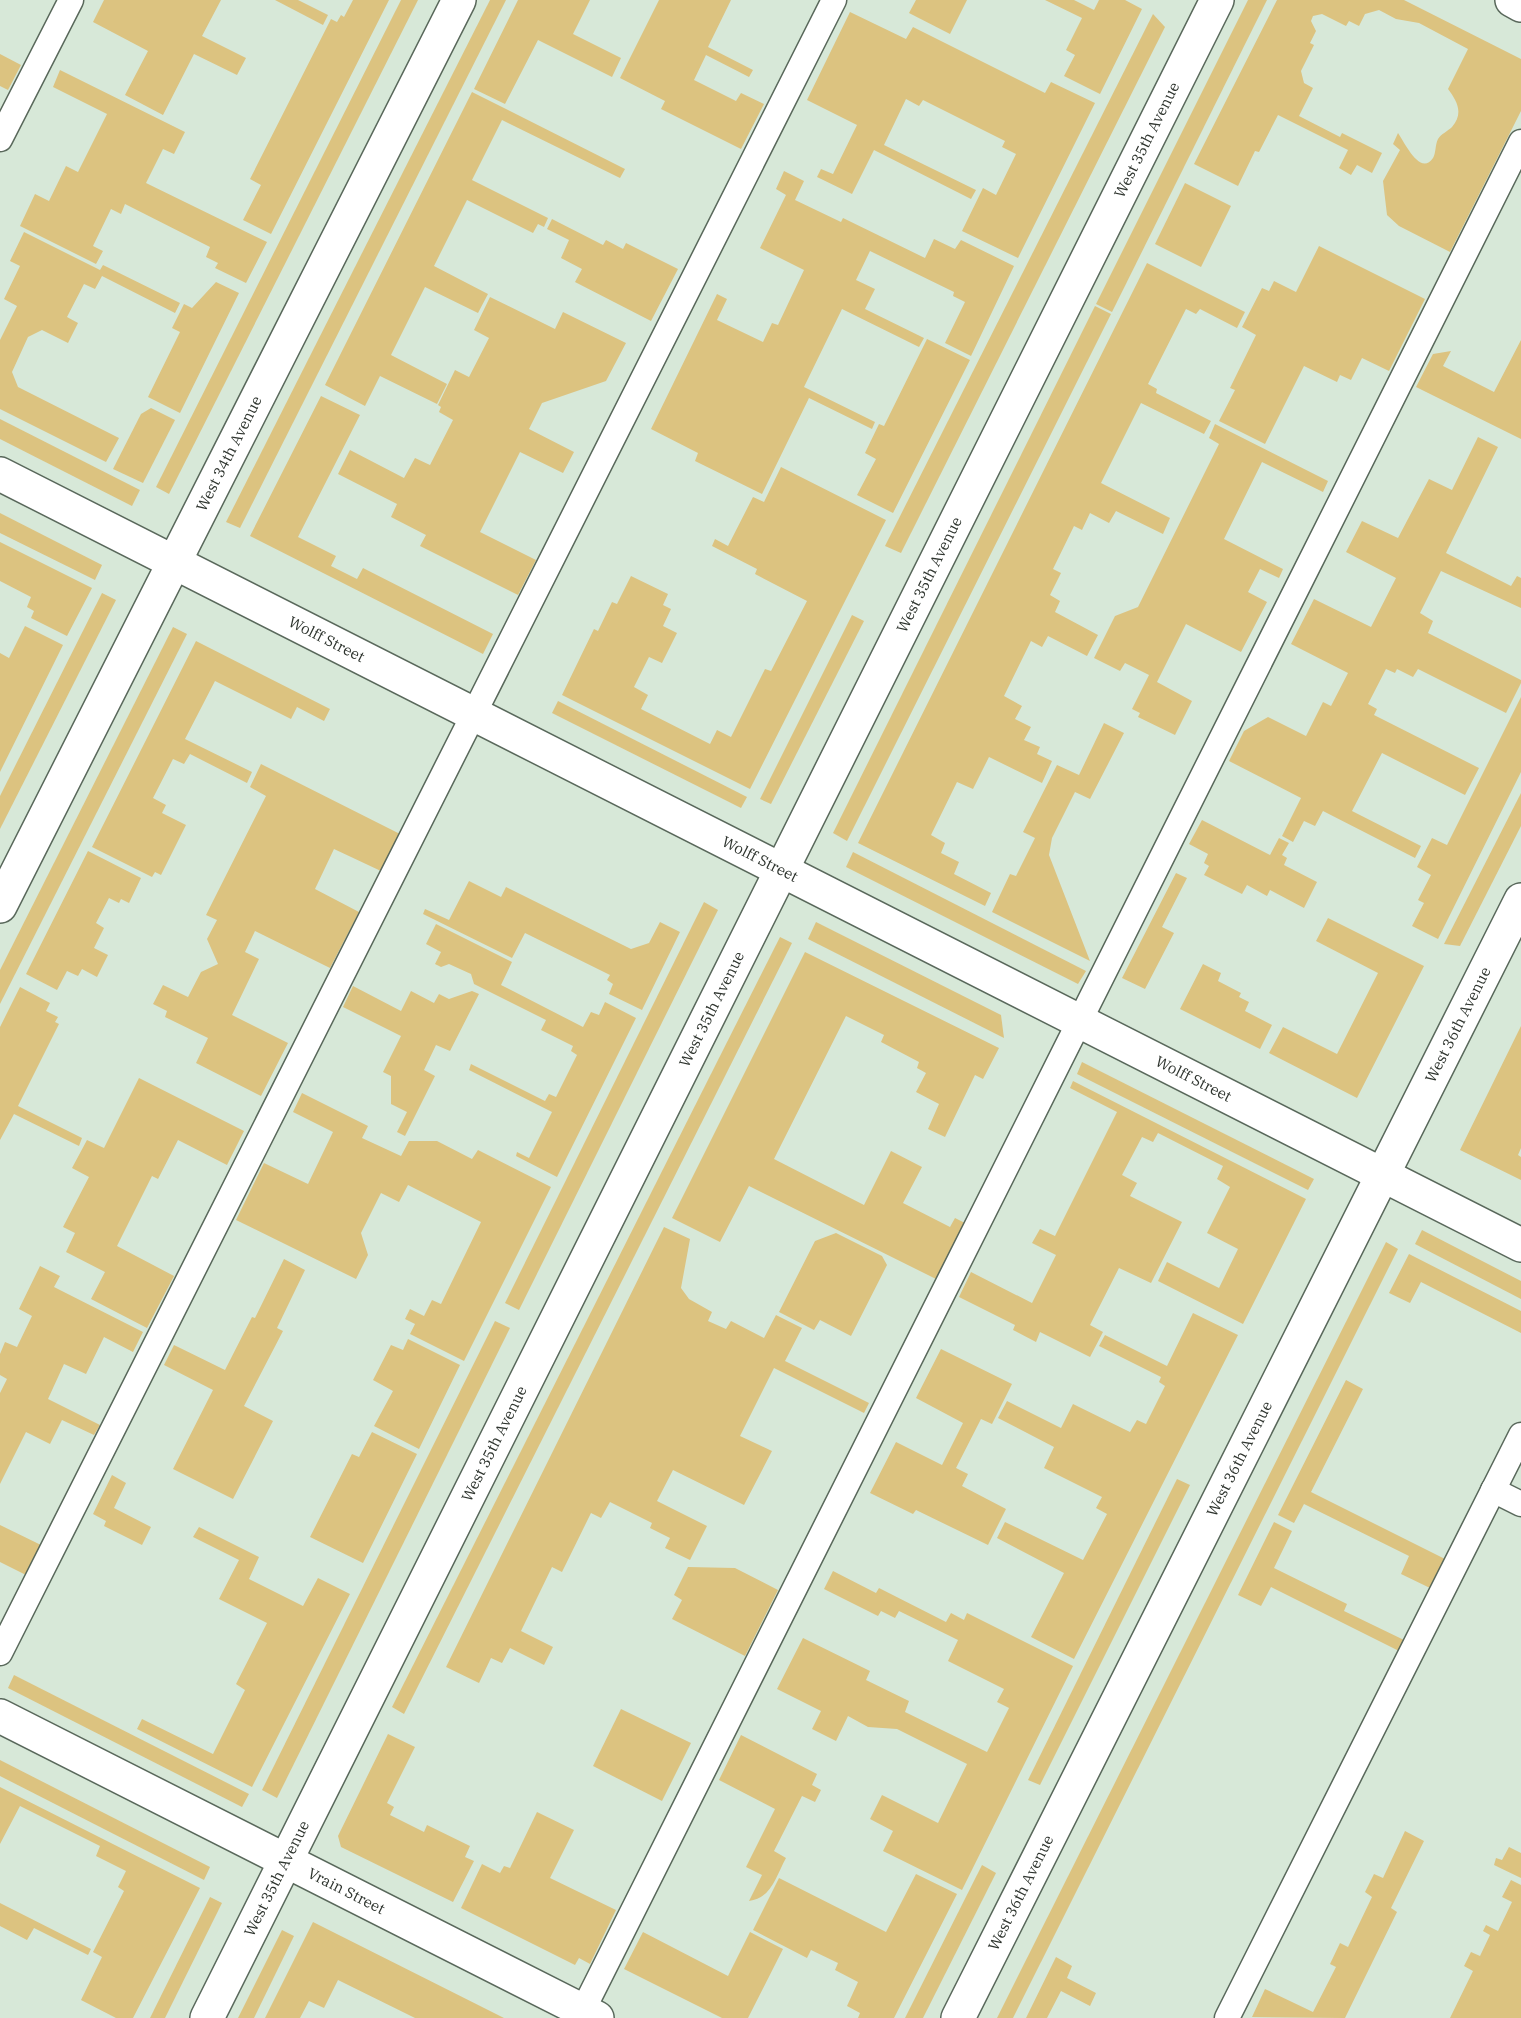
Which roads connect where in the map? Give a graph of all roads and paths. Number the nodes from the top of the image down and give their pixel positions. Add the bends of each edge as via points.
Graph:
1 (70, 0) edge
2 (459, 0) edge
3 (834, 0) edge
4 (1217, 0) edge
5 (1512, 0) edge
6 (1521, 5) edge
7 (0, 140) edge
8 (1521, 142) edge
9 (0, 474) edge
10 (174, 562) junction
11 (474, 714) junction
12 (782, 870) junction
13 (1521, 900) edge
14 (0, 906) edge
15 (1079, 1021) junction
16 (1382, 1174) junction
17 (1521, 1245) edge
18 (1521, 1434) edge
19 (1493, 1490) junction
20 (1521, 1504) edge
21 (0, 1653) edge
22 (0, 1716) edge
23 (286, 1860) junction
24 (586, 2015) edge
25 (207, 2018) edge
26 (958, 2018) edge
27 (1227, 2018) edge

1 - 7 lane
2 - 10 street, West 34th Avenue
3 - 11 lane
4 - 12 street, West 35th Avenue
5 - 6 street
8 - 15 lane
9 - 10 street, Wolff Street
10 - 11 street, Wolff Street
10 - 14 street, West 34th Avenue
11 - 12 street, Wolff Street
11 - 21 lane
12 - 15 street, Wolff Street
12 - 23 street, West 35th Avenue
13 - 16 street, West 36th Avenue
15 - 16 street, Wolff Street
15 - 24 lane
16 - 17 street, Wolff Street
16 - 26 street, West 36th Avenue
18 - 19 lane
19 - 20 lane
19 - 27 lane
22 - 23 street, Vrain Street
23 - 24 street, Vrain Street
23 - 25 street, West 35th Avenue

